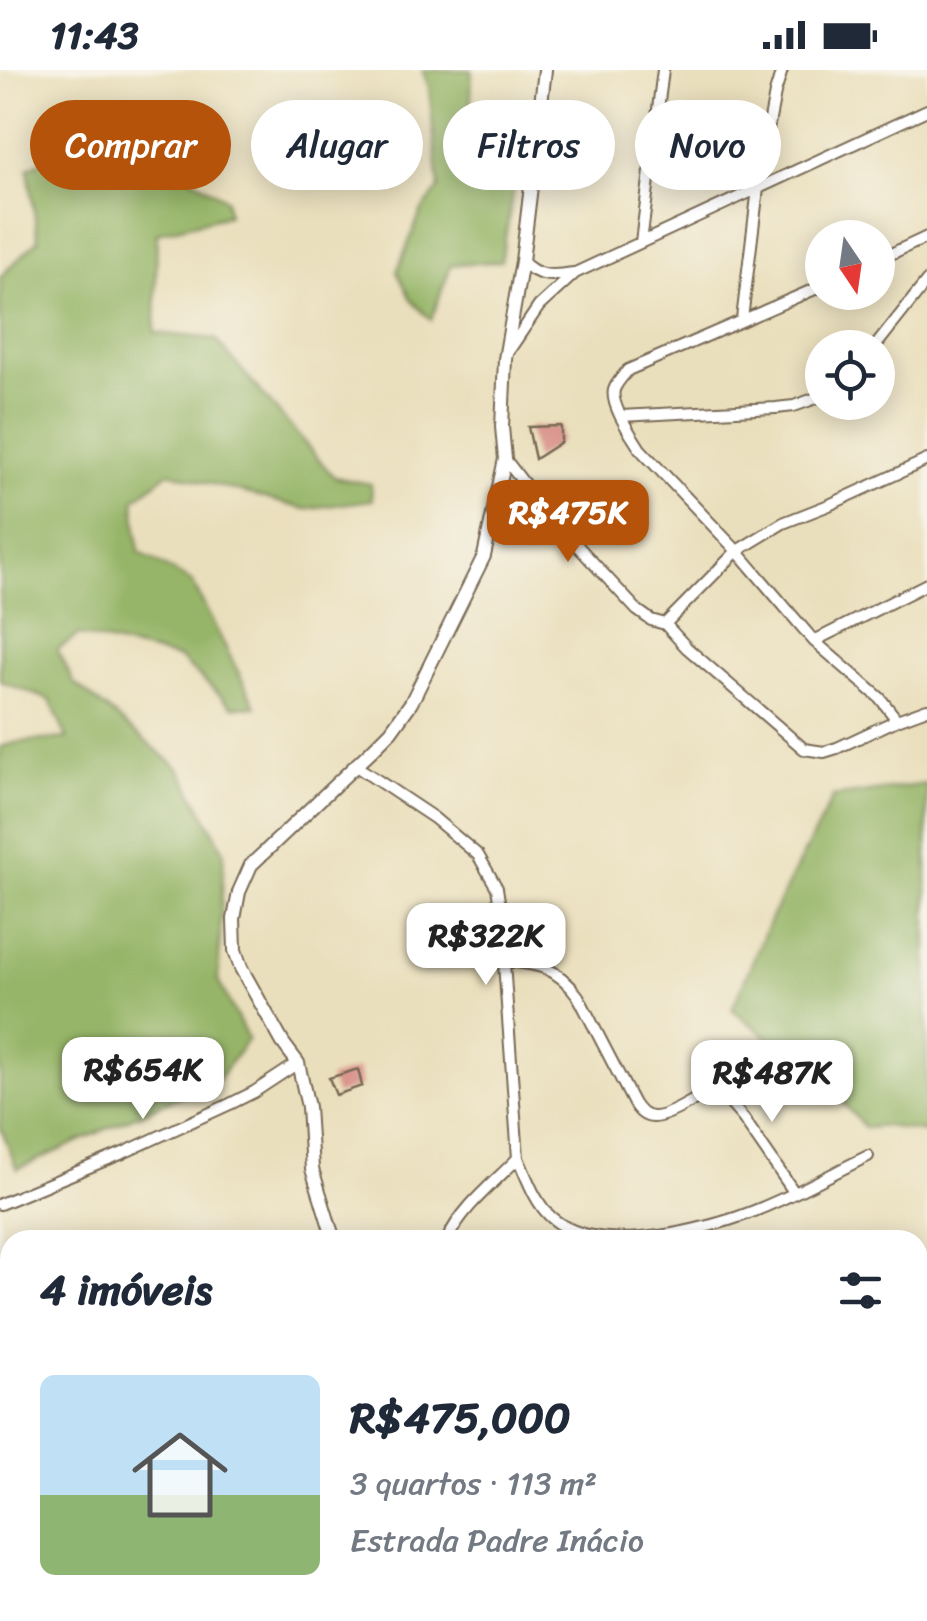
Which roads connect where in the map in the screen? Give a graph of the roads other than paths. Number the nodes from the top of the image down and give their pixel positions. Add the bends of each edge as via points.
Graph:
1 (545, 70) edge
2 (663, 70) edge
3 (782, 70) edge
4 (774, 100) edge
5 (927, 110) edge
6 (781, 176) edge
7 (750, 190) edge
8 (758, 190) edge
9 (927, 237) edge
10 (641, 242) junction
11 (895, 252) edge
12 (522, 261) junction
13 (575, 273) junction
14 (927, 281) edge
15 (805, 293) edge
16 (742, 319) junction
17 (888, 330) edge
18 (506, 359) junction
19 (805, 402) edge
20 (621, 416) junction
21 (504, 459) junction
22 (927, 460) edge
23 (737, 551) junction
24 (927, 584) edge
25 (665, 624) junction
26 (814, 641) junction
27 (927, 709) edge
28 (897, 720) junction
29 (356, 766) junction
30 (504, 961) junction
31 (756, 1059) dead end
32 (298, 1063) junction
33 (716, 1086) junction
34 (868, 1156) dead end
35 (518, 1158) junction
36 (794, 1192) junction
37 (0, 1204) edge
38 (331, 1230) edge
39 (452, 1230) edge
40 (576, 1230) edge
41 (681, 1230) edge

1 - 12 street
2 - 10 street
3 - 4 street
5 - 6 street
7 - 10 street
8 - 16 street
9 - 11 street
10 - 13 street
12 - 13 street via 539,274
12 - 18 street
13 - 18 street via 539,306
14 - 17 street
15 - 16 street
16 - 20 street via 628,370 614,390
18 - 21 street
19 - 20 street
20 - 23 street via 640,449
21 - 25 street via 637,610
21 - 29 street via 484,556 464,600 411,703
22 - 23 street via 783,523
23 - 25 street
23 - 26 street
24 - 26 street
25 - 28 street via 804,749 824,752
26 - 28 street
27 - 28 street
29 - 30 street via 478,855 497,888
29 - 32 street via 251,865 239,892 235,950
30 - 33 street via 550,969 567,981 642,1114 664,1116
30 - 35 street
31 - 33 street
32 - 37 street via 230,1104
32 - 38 street via 312,1169
33 - 36 street
34 - 36 street
35 - 39 street
35 - 40 street via 550,1216
36 - 41 street via 730,1220

